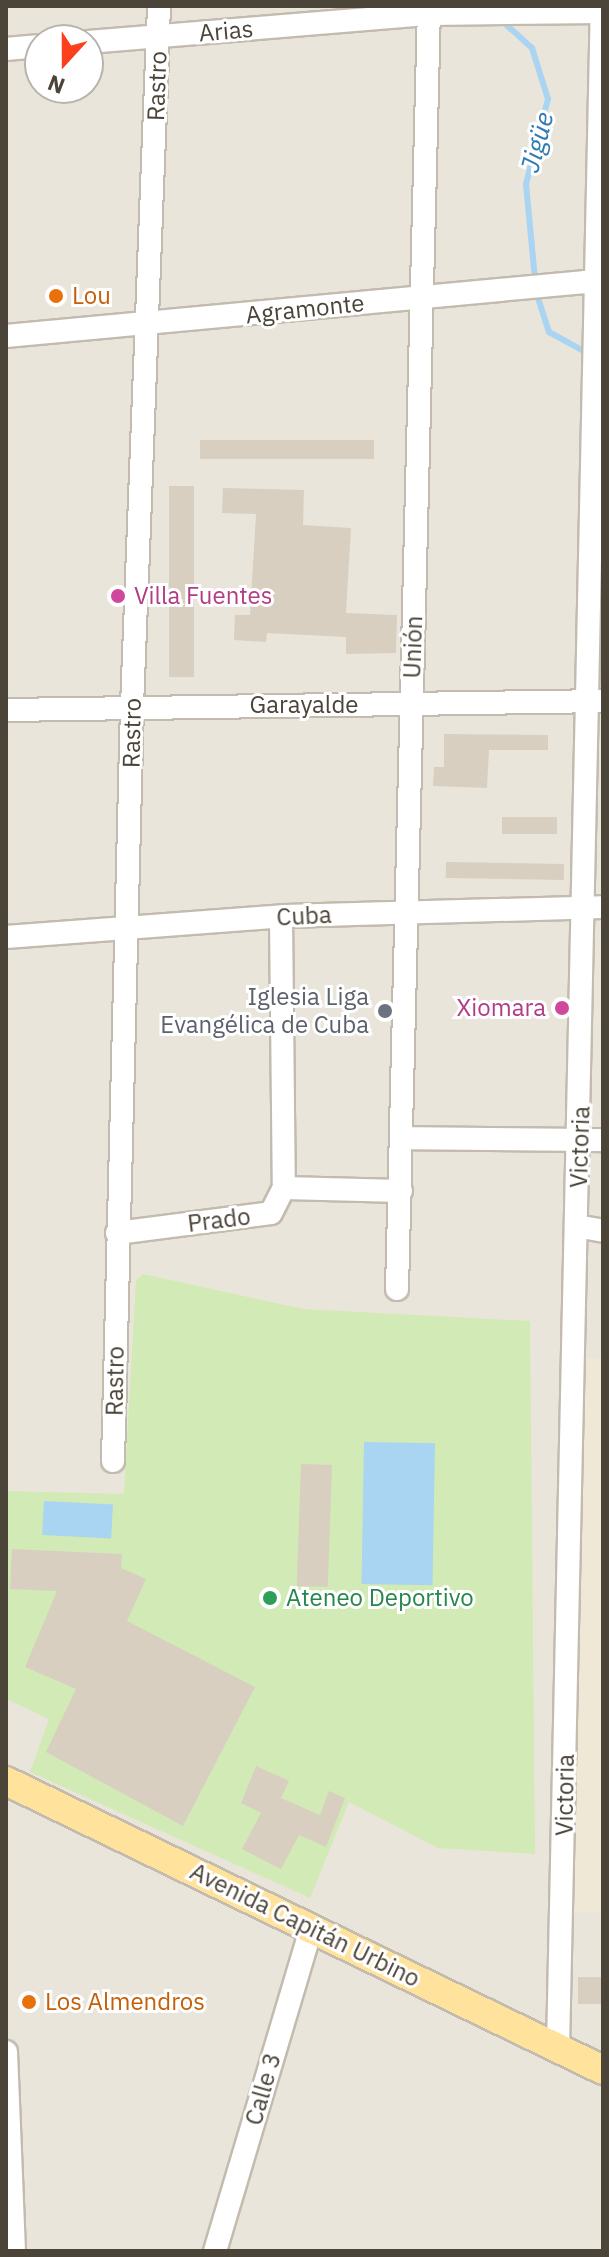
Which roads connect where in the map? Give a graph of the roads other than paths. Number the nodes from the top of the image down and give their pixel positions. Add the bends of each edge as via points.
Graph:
1 (159, 6) edge
2 (602, 6) edge
3 (430, 10) edge
4 (603, 12) edge
5 (158, 36) junction
6 (104, 41) edge
7 (600, 286) edge
8 (424, 298) junction
9 (149, 324) junction
10 (6, 336) edge
11 (597, 702) edge
12 (411, 704) junction
13 (132, 706) junction
14 (6, 710) edge
15 (594, 907) edge
16 (403, 912) junction
17 (281, 917) junction
18 (127, 929) junction
19 (6, 937) edge
20 (401, 1138) junction
21 (592, 1140) edge
22 (284, 1188) junction
23 (401, 1191) junction
24 (576, 1226) junction
25 (603, 1231) edge
26 (117, 1233) junction
27 (397, 1289) dead end
28 (113, 1461) dead end
29 (6, 1781) edge
30 (311, 1928) junction
31 (558, 2048) junction
32 (6, 2052) edge
33 (603, 2070) edge
34 (14, 2251) edge
35 (215, 2251) edge

1 - 5 street, Rastro
2 - 4 street, Victoria
3 - 4 street, Arias
3 - 5 street, Arias
3 - 8 street, Unión
4 - 7 street, Victoria
5 - 6 street, Arias
5 - 9 street, Rastro
7 - 8 street, Agramonte
7 - 11 street, Victoria
8 - 9 street, Agramonte
8 - 12 street, Unión
9 - 10 street, Agramonte
9 - 13 street, Rastro
11 - 12 street, Garayalde
11 - 15 street, Victoria
12 - 13 street, Garayalde
12 - 16 street, Unión
13 - 14 street, Garayalde
13 - 18 street, Rastro
15 - 16 street, Cuba
15 - 21 street, Victoria
16 - 17 street, Cuba
16 - 20 street, Unión
17 - 18 street, Cuba
17 - 22 street
18 - 19 street, Cuba
18 - 26 street, Rastro
20 - 21 street
20 - 23 street, Unión
21 - 24 street, Victoria
22 - 23 street
22 - 26 street, Prado via 271,1213
23 - 27 street, Unión
24 - 25 street
24 - 31 street, Victoria
26 - 28 street, Rastro
29 - 30 main road, Avenida Capitán Urbino
30 - 31 main road, Avenida Capitán Urbino
30 - 35 street, Calle 3
31 - 33 main road, Avenida Capitán Urbino
32 - 34 street

